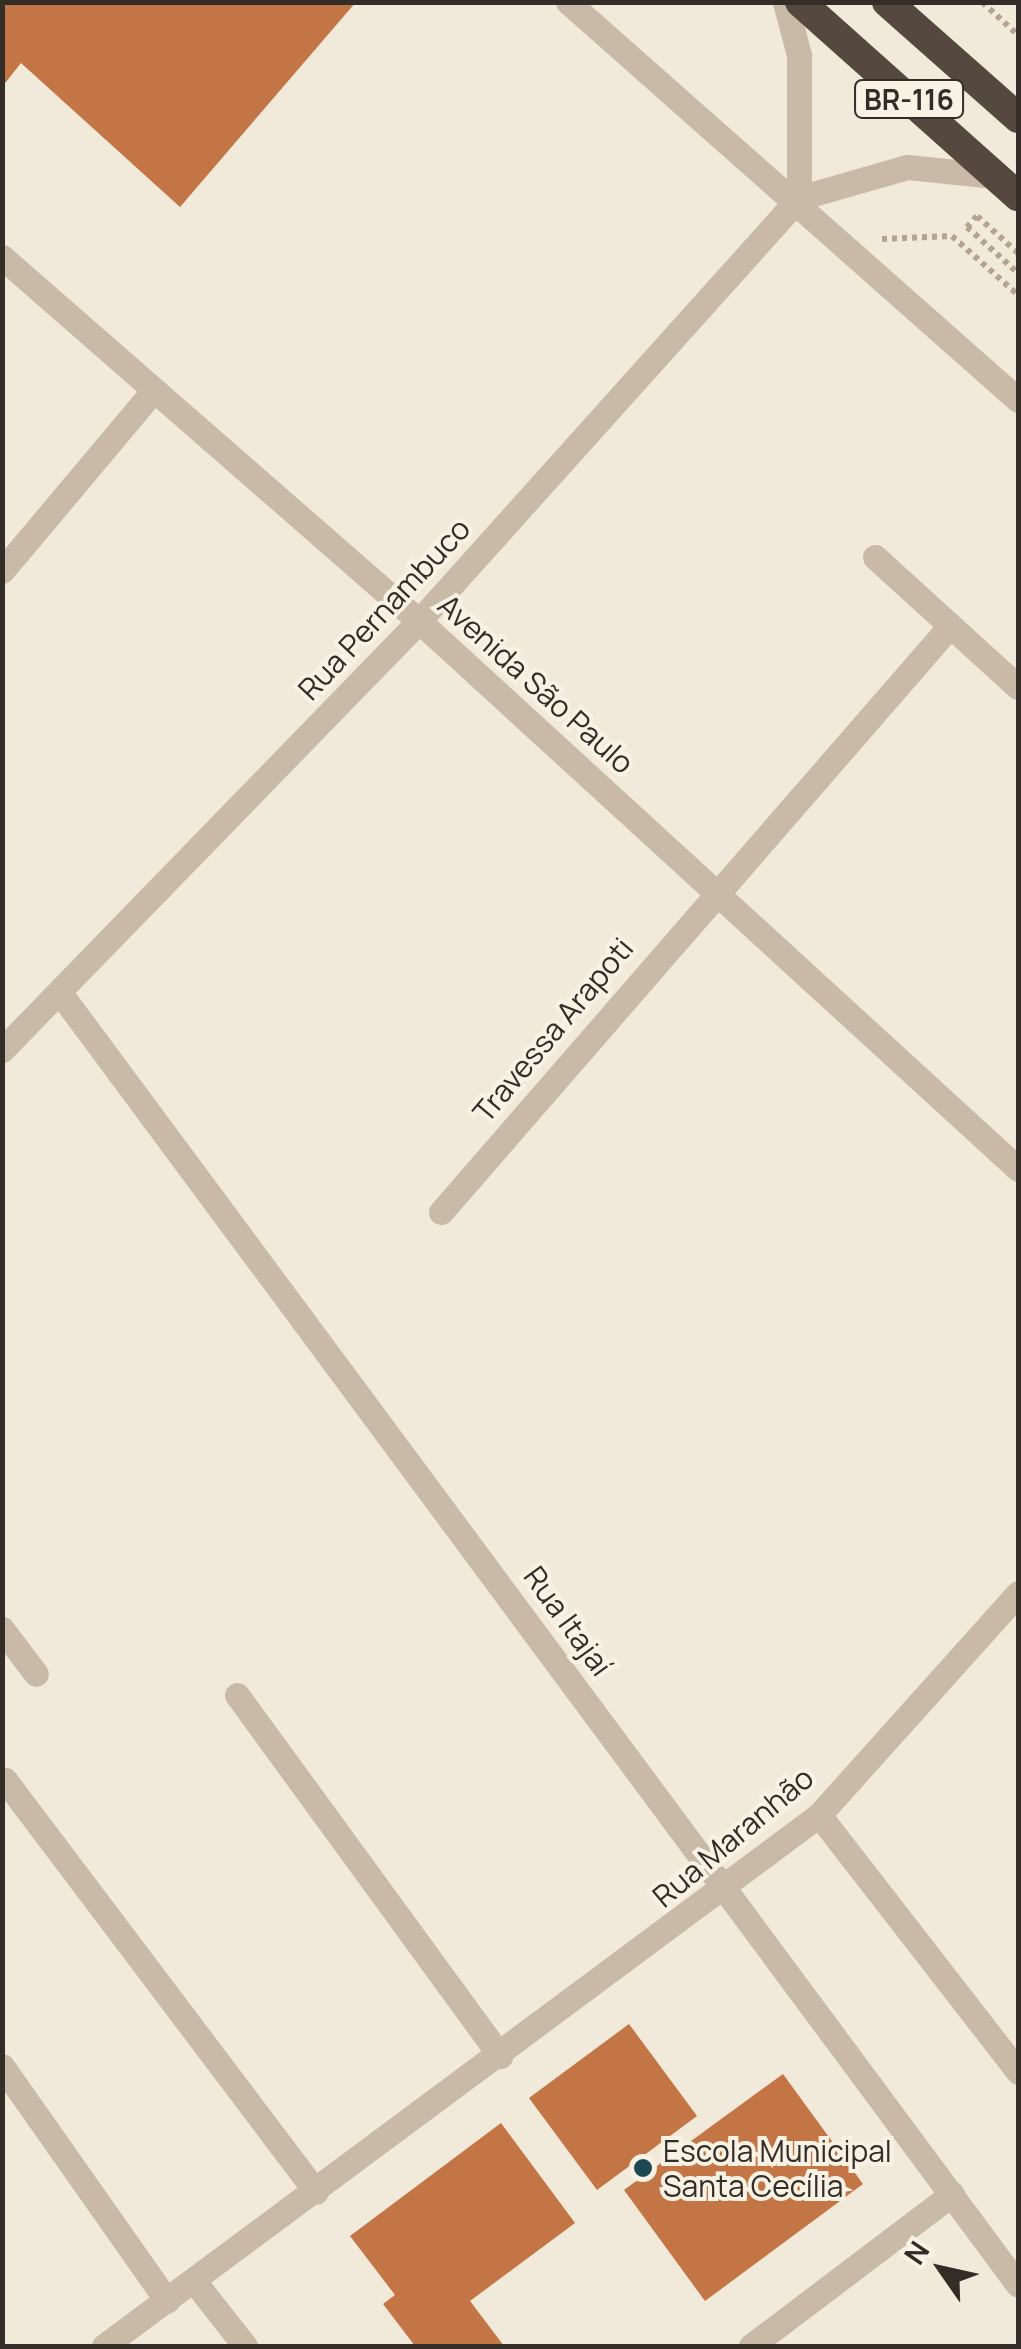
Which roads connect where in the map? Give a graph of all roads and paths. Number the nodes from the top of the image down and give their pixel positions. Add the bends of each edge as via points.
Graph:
1 (568, 2) edge
2 (785, 2) edge
3 (800, 2) edge
4 (887, 2) edge
5 (982, 2) edge
6 (1018, 34) edge
7 (1018, 118) edge
8 (1007, 186) edge
9 (798, 198) junction
10 (1018, 253) edge
11 (2, 258) edge
12 (1018, 273) edge
13 (152, 392) junction
14 (1018, 400) edge
15 (875, 557) dead end
16 (2, 571) edge
17 (420, 621) junction
18 (949, 626) junction
19 (1018, 688) edge
20 (716, 892) junction
21 (63, 997) junction
22 (2, 1050) edge
23 (1018, 1168) edge
24 (441, 1212) dead end
25 (1018, 1593) edge
26 (2, 1629) edge
27 (36, 1674) dead end
28 (236, 1695) dead end
29 (5, 1780) edge
30 (818, 1815) junction
31 (726, 1890) junction
32 (500, 2056) junction
33 (2, 2066) edge
34 (1018, 2072) edge
35 (316, 2192) junction
36 (952, 2194) junction
37 (194, 2280) junction
38 (1018, 2285) edge
39 (167, 2300) junction
40 (104, 2346) edge
41 (244, 2346) edge
42 (750, 2346) edge

1 - 9 street
2 - 9 street via 800,55
3 - 8 highway, BR-116
4 - 7 highway, BR-116
5 - 6 path
8 - 9 street via 908,167
9 - 14 street
9 - 17 street, Rua Pernambuco
10 - 12 path via 977,216 967,227
11 - 13 street, Avenida São Paulo
13 - 16 street
13 - 17 street, Avenida São Paulo
15 - 18 street
17 - 20 street, Avenida São Paulo
17 - 21 street, Rua Pernambuco
18 - 19 street
18 - 20 street, Travessa Arapoti
20 - 23 street, Avenida São Paulo
20 - 24 street, Travessa Arapoti
21 - 22 street, Rua Pernambuco
21 - 31 street, Rua Itajaí
25 - 30 street, Rua Maranhão
26 - 27 street
28 - 32 street
29 - 35 street
30 - 31 street, Rua Maranhão
30 - 34 street
31 - 32 street, Rua Maranhão
31 - 36 street, Rua Itajaí
32 - 35 street, Rua Maranhão
33 - 39 street
35 - 37 street, Rua Maranhão
36 - 38 street, Rua Itajaí
36 - 42 street
37 - 39 street, Rua Maranhão
37 - 41 street
39 - 40 street, Rua Maranhão

